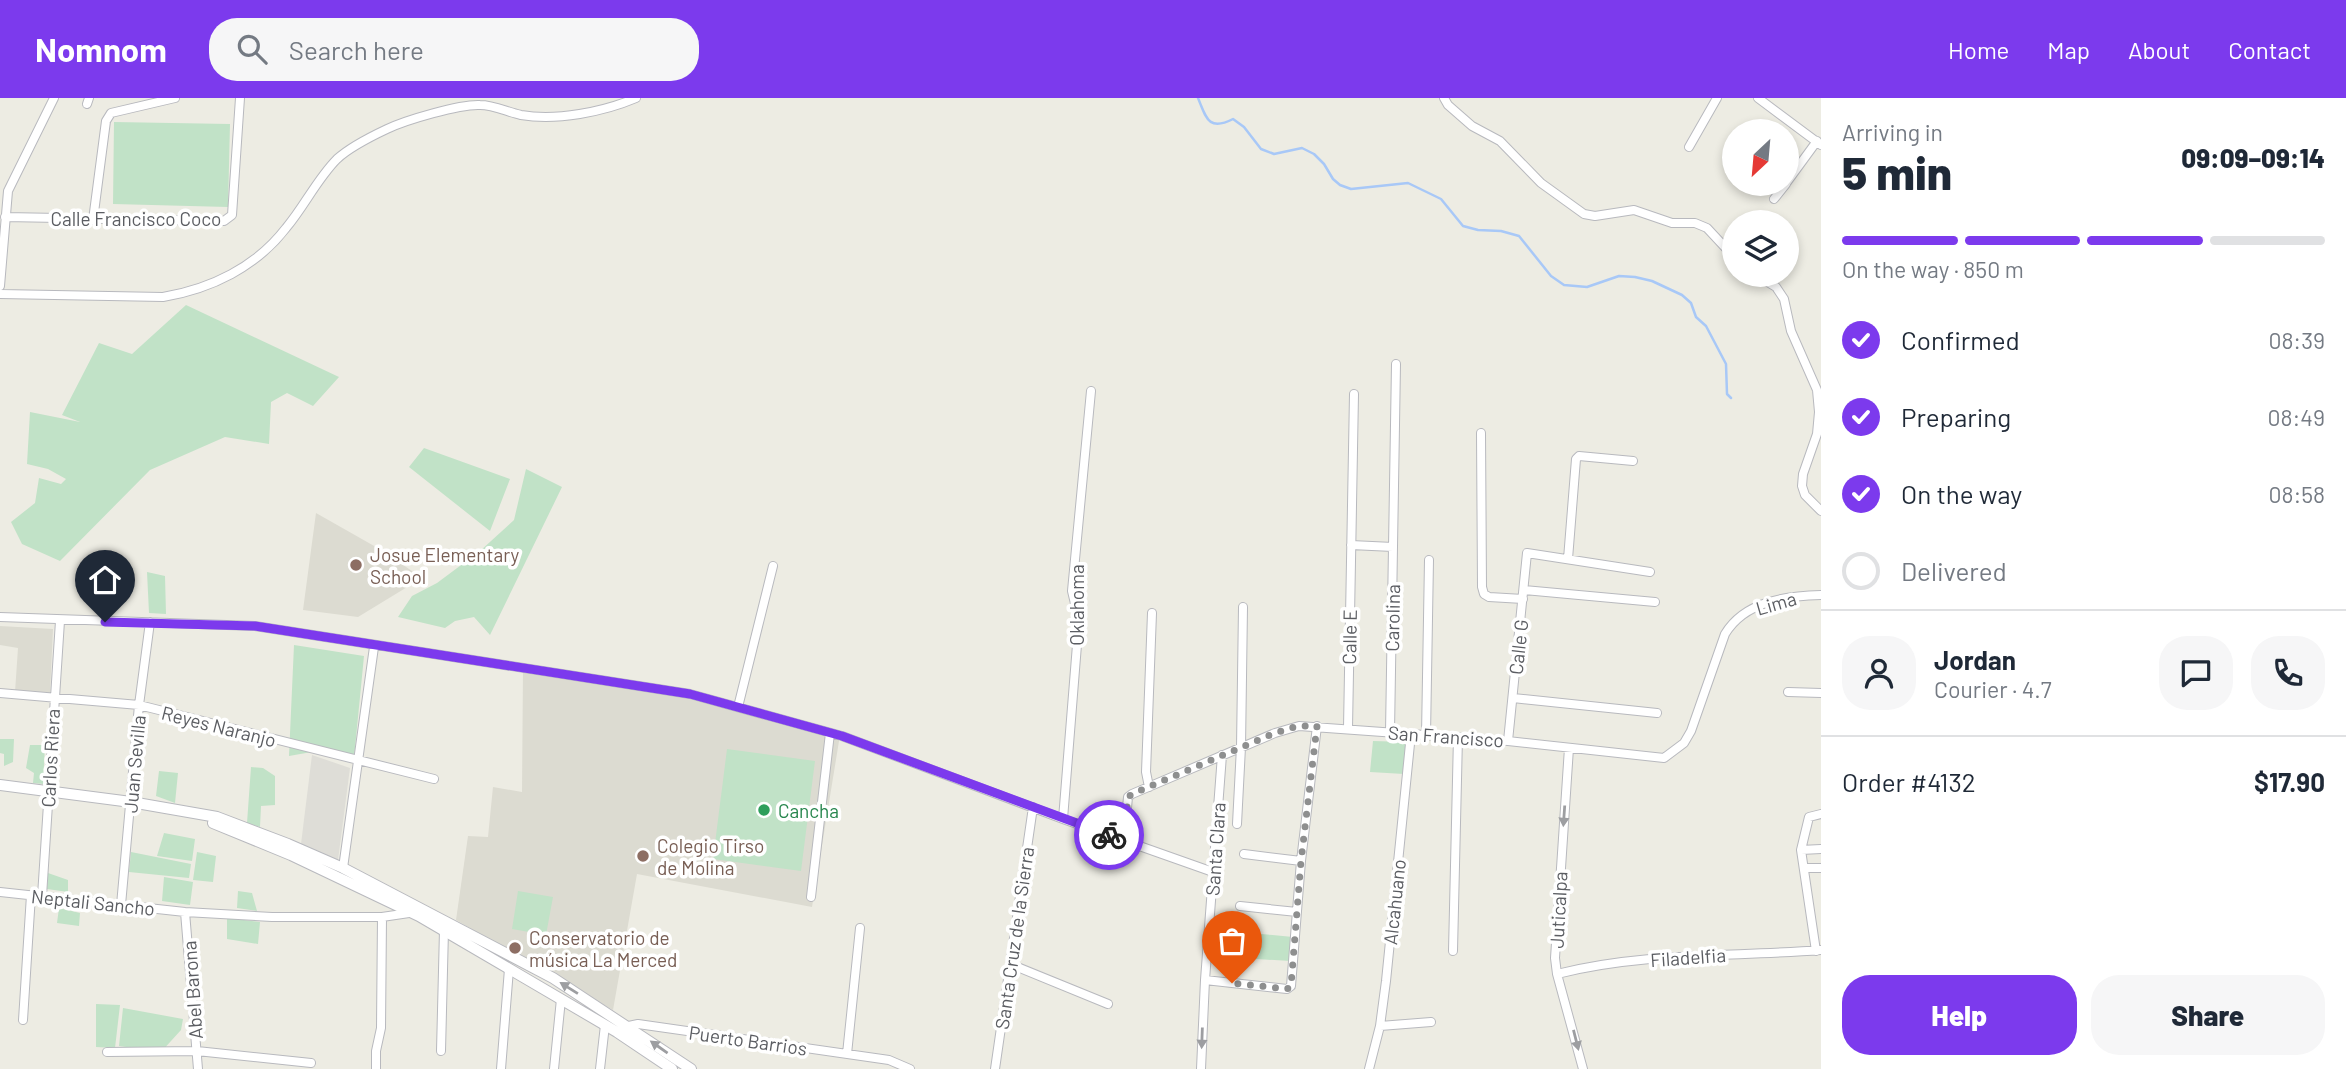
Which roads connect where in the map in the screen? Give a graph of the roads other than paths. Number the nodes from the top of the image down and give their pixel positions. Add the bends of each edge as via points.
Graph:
1 (54, 98) edge
2 (174, 98) edge
3 (240, 98) edge
4 (636, 98) edge
5 (1717, 98) edge
6 (1758, 98) edge
7 (1449, 100) edge
8 (1819, 143) edge
9 (1689, 146) dead end
10 (1799, 167) edge
11 (1776, 196) edge
12 (1774, 199) dead end
13 (5, 217) junction
14 (93, 220) junction
15 (1722, 244) edge
16 (0, 286) edge
17 (1776, 287) edge
18 (0, 294) edge
19 (1396, 364) dead end
20 (1091, 391) dead end
21 (1354, 394) dead end
22 (1481, 433) dead end
23 (1633, 461) dead end
24 (1821, 511) edge
25 (1351, 545) junction
26 (1393, 547) junction
27 (1568, 559) junction
28 (1429, 560) dead end
29 (773, 566) dead end
30 (1650, 572) dead end
31 (1523, 594) junction
32 (1821, 595) edge
33 (1655, 602) dead end
34 (1243, 607) dead end
35 (1152, 613) dead end
36 (0, 617) edge
37 (1734, 620) joint
38 (60, 621) junction
39 (150, 622) junction
40 (374, 647) junction
41 (1788, 692) dead end
42 (0, 693) edge
43 (1821, 693) edge
44 (1513, 698) junction
45 (53, 699) junction
46 (139, 705) junction
47 (738, 707) junction
48 (1657, 713) dead end
49 (1317, 726) junction
50 (1348, 728) junction
51 (1390, 732) junction
52 (830, 733) junction
53 (1410, 734) junction
54 (1426, 735) junction
55 (1458, 737) junction
56 (1508, 741) junction
57 (1241, 747) junction
58 (1569, 748) junction
59 (1222, 755) junction
60 (358, 761) junction
61 (434, 779) dead end
62 (0, 785) edge
63 (1149, 787) junction
64 (50, 790) junction
65 (131, 802) junction
66 (1033, 807) junction
67 (188, 812) junction
68 (1821, 814) edge
69 (1063, 819) junction
70 (1237, 824) dead end
71 (1124, 841) junction
72 (1821, 849) edge
73 (1801, 850) junction
74 (1244, 854) dead end
75 (1301, 861) junction
76 (343, 868) junction
77 (1804, 868) junction
78 (1821, 868) edge
79 (1213, 872) junction
80 (0, 892) edge
81 (31, 895) junction
82 (42, 896) junction
83 (811, 897) dead end
84 (121, 905) junction
85 (1240, 905) dead end
86 (185, 912) junction
87 (1297, 912) junction
88 (409, 913) junction
89 (382, 917) junction
90 (1817, 923) edge
91 (860, 928) dead end
92 (443, 930) junction
93 (1819, 950) edge
94 (1453, 951) dead end
95 (1010, 964) junction
96 (509, 969) junction
97 (1557, 974) junction
98 (1205, 980) junction
99 (561, 999) junction
100 (1108, 1004) dead end
101 (23, 1020) dead end
102 (1431, 1023) dead end
103 (605, 1025) junction
104 (1380, 1026) junction
105 (622, 1029) junction
106 (197, 1051) junction
107 (441, 1051) dead end
108 (107, 1052) dead end
109 (847, 1054) junction
110 (311, 1063) dead end
111 (198, 1069) edge
112 (376, 1069) edge
113 (501, 1069) edge
114 (554, 1069) edge
115 (600, 1069) edge
116 (672, 1069) edge
117 (691, 1069) edge
118 (910, 1069) edge
119 (995, 1069) edge
120 (1201, 1069) edge
121 (1369, 1069) edge
122 (1583, 1069) edge

1 - 13 street via 8,191
2 - 14 street via 111,113 106,121
3 - 14 street, Calle Francisco Coco via 229,219
4 - 18 street via 564,115 461,106 389,128 337,159 285,230 249,264 186,293 163,297
5 - 9 street
6 - 8 street
7 - 15 street via 1472,126 1500,141 1541,183 1584,214 1634,210 1672,223 1695,223
8 - 10 street
11 - 12 street
13 - 14 street, Calle Francisco Coco
13 - 16 street
17 - 24 street via 1817,390 1817,434 1802,486
19 - 26 street, Carolina
20 - 69 street, Oklahoma via 1072,592 1079,620
21 - 25 street, Calle E
22 - 31 street via 1484,594
23 - 27 street via 1576,459
25 - 26 street
25 - 50 street, Calle E
26 - 51 street, Carolina
27 - 30 street
27 - 31 street, Calle G via 1527,553
28 - 54 street
29 - 47 street
31 - 33 street
31 - 44 street, Calle G
32 - 37 street, Lima via 1793,595
34 - 57 street
35 - 63 street
36 - 38 street
37 - 58 street, San Francisco via 1691,731 1674,753 1664,758
38 - 39 street
38 - 45 street, Carlos Riera
39 - 40 street via 255,626
39 - 46 street, Juan Sevilla
40 - 47 street via 690,694
40 - 60 street
41 - 43 street
42 - 45 street, Reyes Naranjo
44 - 48 street
44 - 56 street, Calle G
45 - 46 street, Reyes Naranjo
45 - 64 street, Carlos Riera
46 - 60 street, Reyes Naranjo
46 - 65 street, Juan Sevilla
47 - 52 street
49 - 50 street, San Francisco
49 - 57 street, San Francisco via 1298,726
49 - 75 street
50 - 51 street, San Francisco
51 - 53 street, San Francisco
52 - 66 street
52 - 83 street
53 - 54 street, San Francisco
53 - 104 street, Alcahuano
54 - 55 street, San Francisco
55 - 56 street, San Francisco
55 - 94 street
56 - 58 street, San Francisco
57 - 59 street, San Francisco
57 - 70 street
58 -> 97 street, Juticalpa
59 - 63 street, San Francisco
59 - 79 street, Santa Clara
60 - 61 street, Reyes Naranjo
60 - 76 street
62 - 64 street
63 - 71 street, San Francisco via 1128,797
64 - 65 street
64 - 82 street, Carlos Riera
65 - 67 street
65 - 84 street, Juan Sevilla
66 - 69 street
66 - 95 street, Santa Cruz de la Sierra
67 - 76 street via 217,817
67 - 88 street via 291,855
68 - 73 street via 1809,817
69 - 71 street
71 - 79 street
72 - 73 street
73 - 77 street
74 - 75 street
75 - 87 street
105 -> 76 street via 553,978
77 - 78 street
77 - 90 street
79 - 98 street, Santa Clara
80 - 81 street, Neptali Sancho
81 - 82 street, Neptali Sancho
81 - 101 street
82 - 84 street, Neptali Sancho
84 - 86 street, Neptali Sancho
85 - 87 street
86 - 89 street, Neptali Sancho
86 - 106 street, Abel Barona
87 - 98 street via 1291,986 1287,989
88 - 89 street, Neptali Sancho
88 - 92 street
89 - 112 street
90 - 93 street
91 - 109 street
92 - 96 street
92 - 107 street
93 - 97 street, Filadelfia via 1676,956
95 - 100 street
95 - 119 street, Santa Cruz de la Sierra
96 - 99 street
96 - 113 street
97 -> 122 street, Juticalpa
98 -> 120 street, Santa Clara
99 - 103 street
99 - 114 street
102 - 104 street
103 - 105 street
103 - 115 street
104 - 121 street, Alcahuano
105 - 109 street, Puerto Barrios via 638,1024
105 - 116 street
117 -> 105 street
106 - 108 street
106 - 110 street
106 - 111 street, Abel Barona
109 - 118 street, Puerto Barrios via 889,1060

